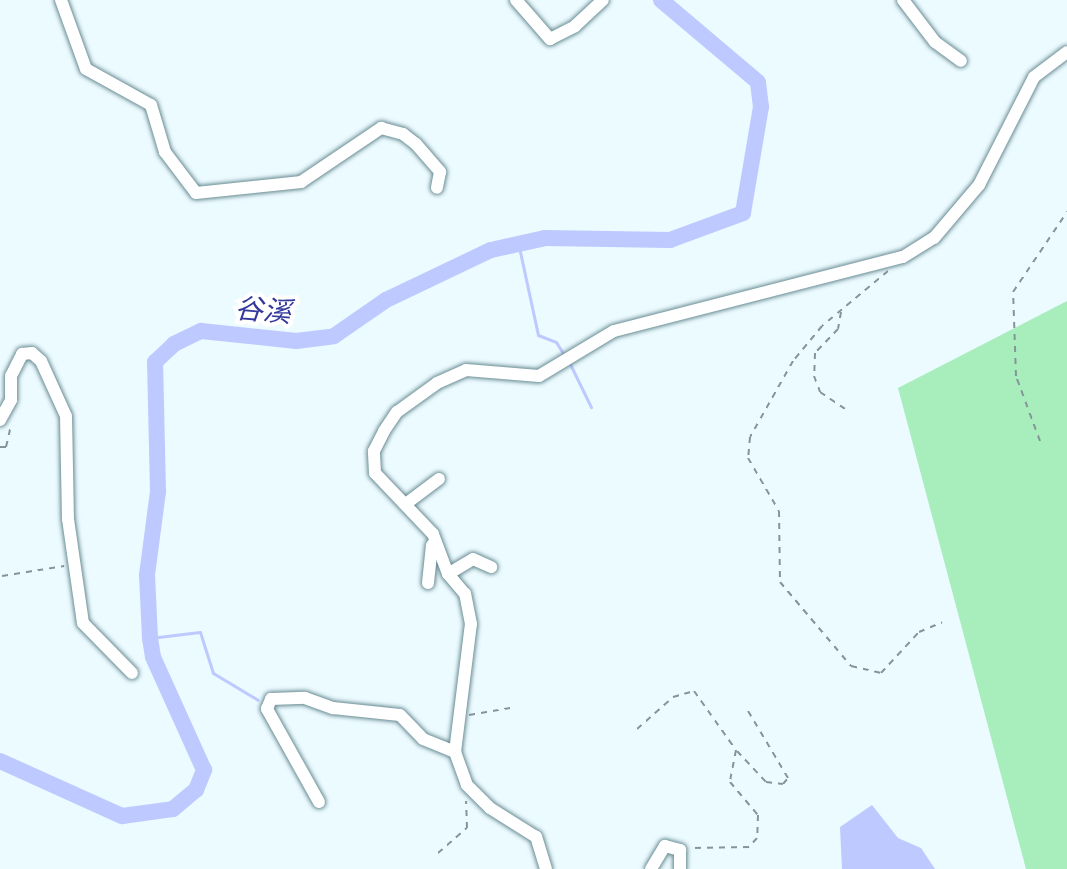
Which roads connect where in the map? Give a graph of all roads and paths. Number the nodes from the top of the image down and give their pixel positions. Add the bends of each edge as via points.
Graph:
1 (61, 0) edge
2 (516, 0) edge
3 (603, 0) edge
4 (903, 0) edge
5 (1067, 52) edge
6 (961, 61) dead end
7 (437, 188) dead end
8 (1067, 212) edge
9 (903, 257) junction
10 (841, 311) junction
11 (0, 388) edge
12 (9, 404) junction
13 (850, 412) dead end
14 (0, 420) edge
15 (1040, 441) dead end
16 (0, 447) edge
17 (439, 479) dead end
18 (407, 503) junction
19 (433, 534) junction
20 (74, 564) junction
21 (491, 567) dead end
22 (448, 574) junction
23 (2, 576) dead end
24 (428, 583) dead end
25 (942, 622) dead end
26 (132, 673) dead end
27 (510, 708) dead end
28 (748, 711) dead end
29 (460, 715) junction
30 (637, 729) dead end
31 (736, 750) junction
32 (455, 752) junction
33 (466, 801) dead end
34 (319, 802) dead end
35 (675, 846) junction
36 (438, 853) dead end
37 (544, 868) edge
38 (651, 869) edge
39 (680, 869) edge

1 - 7 lane via 74,24 86,69 151,105 165,152 196,193 301,182 381,128 416,144 440,172
2 - 3 lane via 550,39 575,26
4 - 6 lane via 903,7 935,42
5 - 9 lane via 1034,77 979,185 934,238
8 - 15 path via 1013,292 1016,376
9 - 10 path
9 - 18 lane via 614,331 539,376 466,370 437,383 397,412 374,451 375,473
10 - 13 path via 838,329 815,353 814,376 820,392
10 - 25 path via 793,361 750,437 748,458 779,511 780,582 851,666 869,671 881,673 919,632
11 - 12 lane
12 - 14 lane
12 - 16 path via 10,439
12 - 20 lane via 11,376 22,354 32,353 41,361 66,416 65,481
17 - 18 lane
18 - 19 lane
19 - 22 lane
19 - 24 lane
20 - 23 path
20 - 26 lane via 83,623
21 - 22 lane via 473,559
22 - 29 lane via 465,594 471,624
27 - 29 path
28 - 31 path via 788,778 783,784 766,782
29 - 32 lane
30 - 31 path via 673,697 694,691
31 - 35 path via 730,782 758,815 757,838 749,847
32 - 34 lane via 423,739 400,715 333,708 305,698 271,699 267,709
32 - 37 lane via 467,785 490,808 536,837
33 - 36 path via 467,828
35 - 38 lane via 665,846
35 - 39 lane

